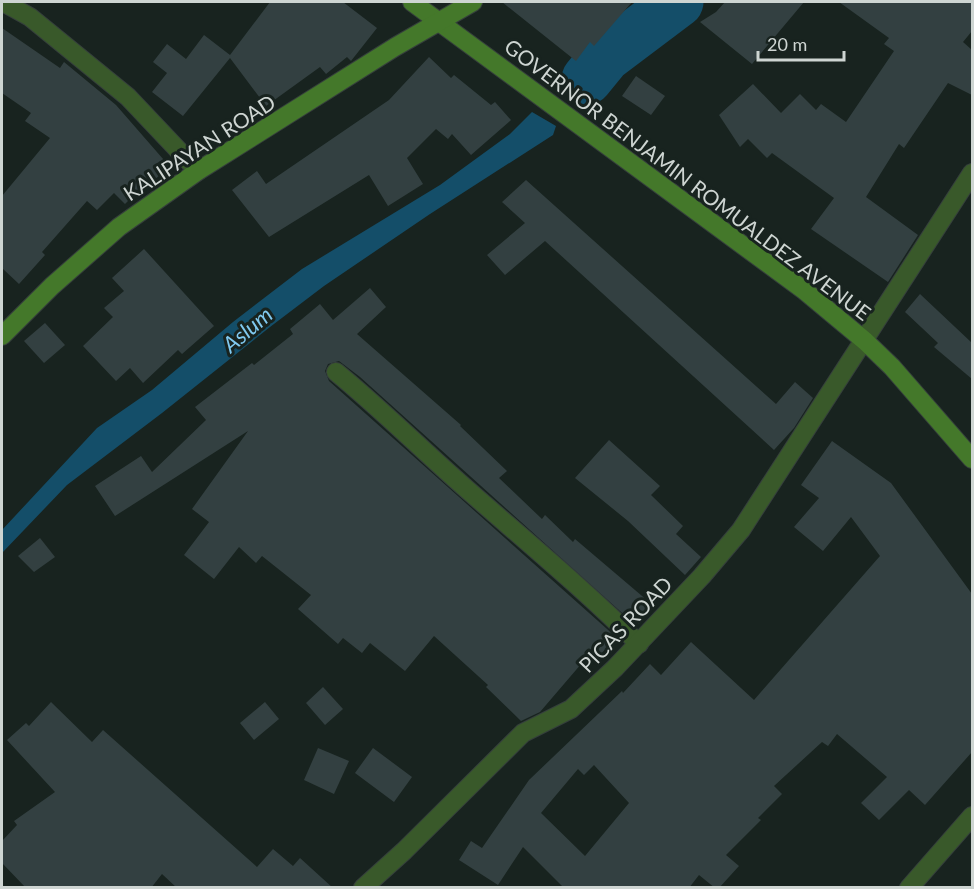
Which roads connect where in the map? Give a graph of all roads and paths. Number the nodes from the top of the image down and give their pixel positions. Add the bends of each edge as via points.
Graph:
1 (3, 2) edge
2 (412, 2) edge
3 (473, 2) edge
4 (441, 21) junction
5 (198, 171) junction
6 (972, 173) edge
7 (2, 336) edge
8 (865, 341) junction
9 (336, 372) dead end
10 (972, 459) edge
11 (639, 644) junction
12 (972, 816) edge
13 (363, 888) edge
14 (909, 888) edge

1 - 5 street via 30,17 128,97
2 - 4 main road, GOVERNOR BENJAMIN ROMUALDEZ AVENUE
3 - 4 main road, KALIPAYAN ROAD
4 - 5 main road, KALIPAYAN ROAD
4 - 8 main road, GOVERNOR BENJAMIN ROMUALDEZ AVENUE via 772,266
5 - 7 main road, KALIPAYAN ROAD via 118,227
6 - 8 street, PICAS ROAD
8 - 10 main road, GOVERNOR BENJAMIN ROMUALDEZ AVENUE
8 - 11 street, PICAS ROAD via 741,530
9 - 11 street
11 - 13 street, PICAS ROAD via 572,709 523,733
12 - 14 street

